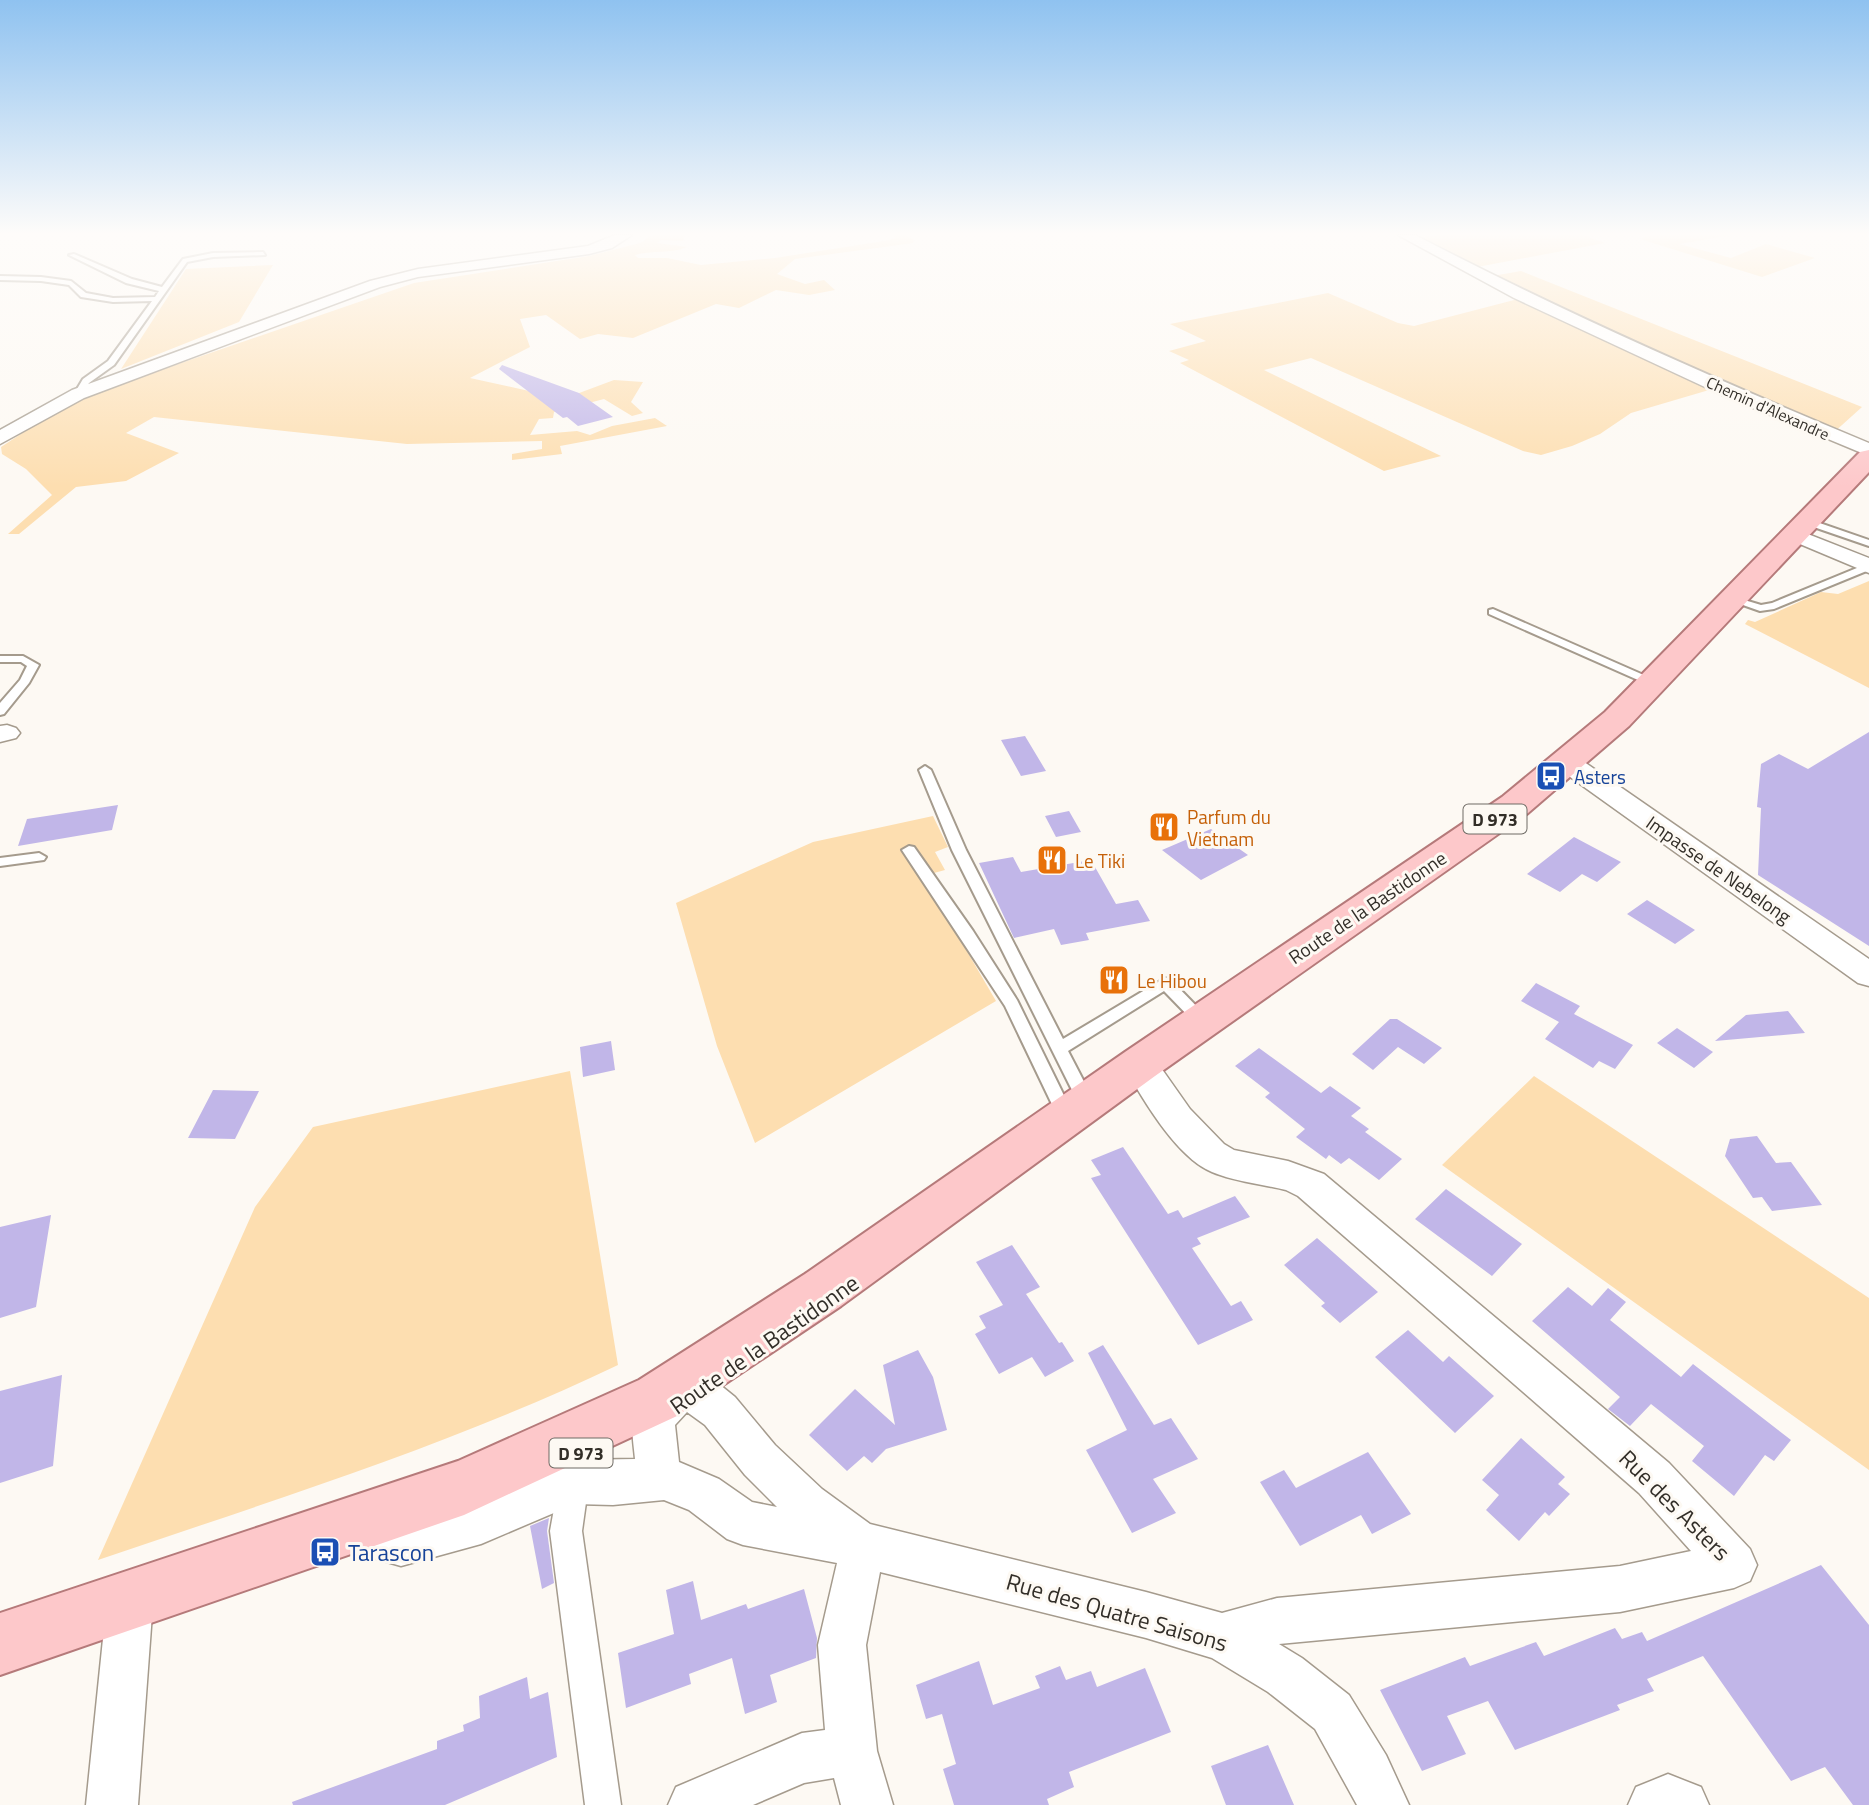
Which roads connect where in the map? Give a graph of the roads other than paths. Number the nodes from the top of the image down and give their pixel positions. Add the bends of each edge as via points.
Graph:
1 (142, 319) edge
2 (280, 319) edge
3 (1572, 319) edge
4 (78, 394) junction
5 (0, 438) edge
6 (1869, 450) edge
7 (1869, 457) edge
8 (1802, 529) junction
9 (1869, 543) edge
10 (1869, 566) edge
11 (1731, 600) junction
12 (1493, 612) dead end
13 (0, 659) edge
14 (1651, 682) junction
15 (2, 726) edge
16 (1568, 763) junction
17 (925, 770) dead end
18 (909, 850) dead end
19 (38, 857) dead end
20 (0, 862) edge
21 (1869, 975) edge
22 (1202, 1021) junction
23 (1059, 1049) junction
24 (1140, 1064) junction
25 (1076, 1110) junction
26 (1018, 1150) junction
27 (672, 1401) junction
28 (574, 1469) junction
29 (664, 1478) junction
30 (863, 1545) junction
31 (201, 1577) junction
32 (130, 1600) junction
33 (1222, 1637) junction
34 (0, 1644) edge
35 (852, 1751) junction
36 (112, 1805) edge
37 (603, 1805) edge
38 (694, 1805) edge
39 (867, 1805) edge
40 (1383, 1805) edge
41 (1654, 1805) edge
42 (1683, 1805) edge

1 - 4 lane via 111,363 86,381
2 - 4 street
3 - 6 street, Chemin d'Alexandre
4 - 5 street
7 - 8 main road, Route de la Bastidonne / D 973
8 - 9 lane
8 - 10 street
8 - 11 main road, Route de la Bastidonne / D 973
10 - 11 lane via 1774,606 1760,608
11 - 14 main road, Route de la Bastidonne / D 973
12 - 14 lane
13 - 15 lane via 23,659 33,665
14 - 16 main road, Route de la Bastidonne / D 973
16 - 21 street, Impasse de Nebelong
16 - 22 main road, Route de la Bastidonne / D 973 via 1515,805
17 - 23 lane via 959,850
18 - 25 lane via 968,935
19 - 20 lane
22 - 23 lane via 1165,984
22 - 24 main road, Route de la Bastidonne / D 973
23 - 25 lane
24 - 25 main road, Route de la Bastidonne / D 973
24 - 33 street, Rue des Asters via 1201,1147 1223,1161 1292,1174 1311,1185 1654,1478 1734,1565 1620,1589 1277,1621
25 - 26 main road, Route de la Bastidonne / D 973
26 - 27 main road, Route de la Bastidonne / D 973
26 - 27 main road, Route de la Bastidonne / D 973 via 917,1237
27 - 28 main road, Route de la Bastidonne / D 973
27 - 29 street via 657,1469
27 - 30 street, Rue des Quatre Saisons via 720,1411 760,1460 806,1505
27 - 31 main road, Route de la Bastidonne / D 973 via 464,1487
28 - 29 street via 613,1483
28 - 31 main road, Route de la Bastidonne / D 973 via 326,1552
28 - 37 street via 566,1531
29 - 30 street, Rue des Quatre Saisons via 704,1494 743,1523
30 - 33 street, Rue des Quatre Saisons
30 - 35 street via 842,1645
31 - 32 main road, Route de la Bastidonne / D 973
32 - 34 main road, Route de la Bastidonne / D 973
32 - 36 street
33 - 40 street, Rue des Quatre Saisons via 1285,1675 1332,1712
35 - 38 street via 802,1758
35 - 39 street
41 - 42 street via 1668,1799

